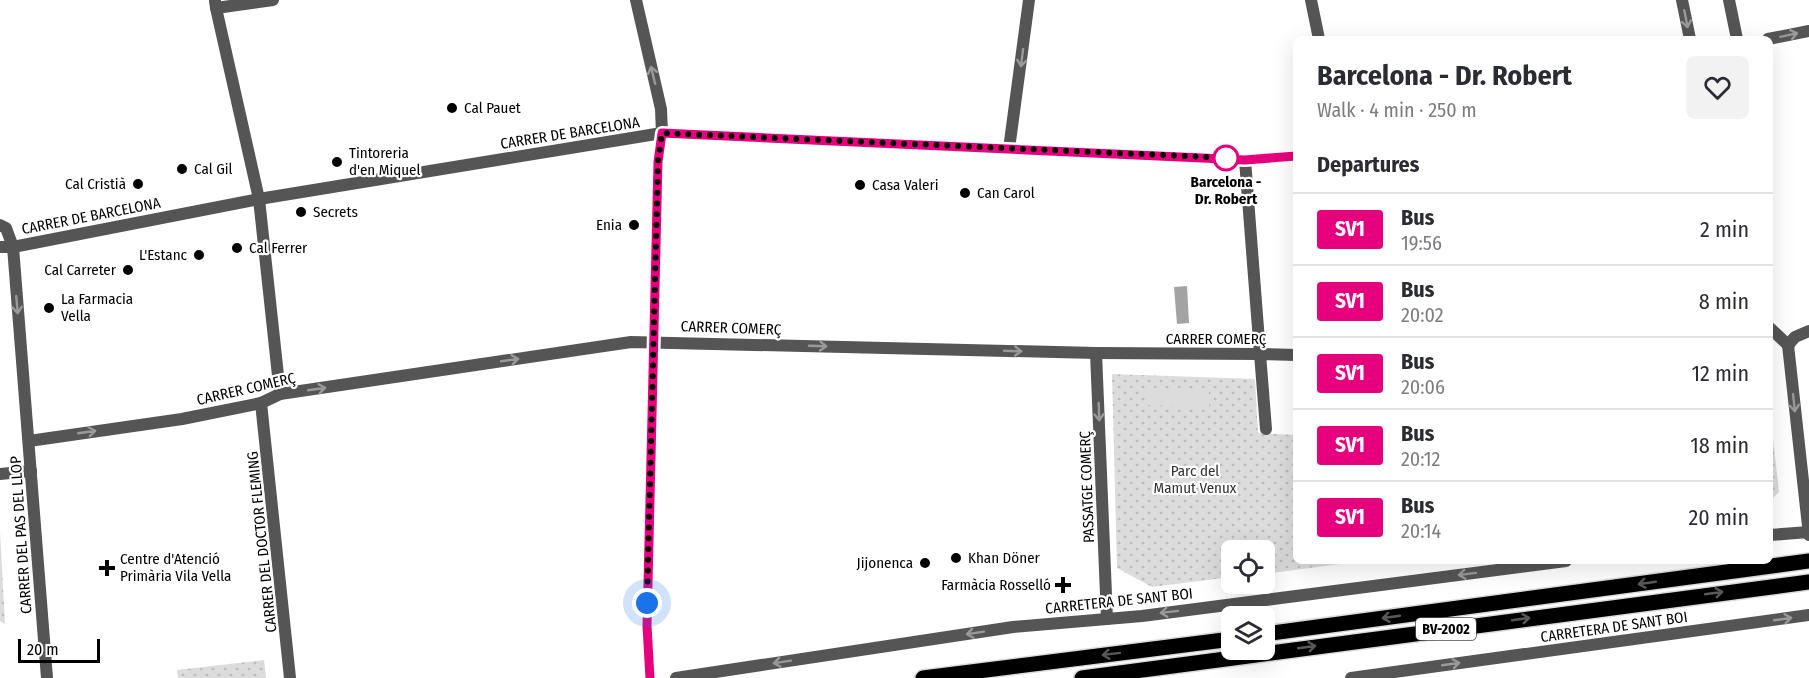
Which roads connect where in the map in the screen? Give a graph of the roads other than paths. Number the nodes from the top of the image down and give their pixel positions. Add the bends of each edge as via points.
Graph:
1 (273, 0) edge
2 (636, 0) edge
3 (1029, 0) edge
4 (1311, 0) edge
5 (1682, 0) edge
6 (1729, 0) edge
7 (216, 4) edge
8 (1809, 31) edge
9 (1317, 36) edge
10 (1689, 36) edge
11 (1736, 36) edge
12 (1773, 38) edge
13 (662, 133) junction
14 (1009, 149) junction
15 (1293, 156) edge
16 (1245, 160) junction
17 (259, 200) junction
18 (0, 225) edge
19 (13, 246) junction
20 (0, 247) edge
21 (1773, 331) edge
22 (1809, 331) edge
23 (654, 341) junction
24 (1788, 345) junction
25 (1096, 353) junction
26 (1260, 354) junction
27 (1293, 355) edge
28 (280, 394) junction
29 (261, 403) junction
30 (1266, 429) dead end
31 (29, 441) junction
32 (31, 471) junction
33 (0, 474) edge
34 (1809, 533) edge
35 (1773, 535) edge
36 (1809, 561) edge
37 (1542, 564) edge
38 (1809, 582) edge
39 (1809, 615) edge
40 (1107, 619) junction
41 (1275, 633) edge
42 (1221, 640) edge
43 (47, 678) edge
44 (290, 678) edge
45 (650, 678) edge
46 (676, 678) edge
47 (923, 678) edge
48 (1082, 678) edge
49 (1351, 678) edge

1 - 7 street
13 -> 2 street via 661,109
3 -> 14 street
4 - 9 street
5 -> 10 street
6 - 11 street
7 - 17 street
12 -> 8 street
13 - 14 street, CARRER DE BARCELONA
13 - 17 street, CARRER DE BARCELONA
13 - 23 street
14 - 16 street, CARRER DE BARCELONA
15 - 16 street, CARRER DE BARCELONA
16 - 26 street
17 - 19 street, CARRER DE BARCELONA
17 - 28 street
18 - 19 street via 6,228
19 - 20 street, CARRER DE BARCELONA
19 -> 31 street, CARRER DEL PAS DEL LLOP
21 - 24 street
22 - 24 street
23 -> 25 street, CARRER COMERÇ
28 -> 23 street, CARRER COMERÇ
23 - 45 street via 647,615
24 -> 34 street
25 - 26 street, CARRER COMERÇ
25 -> 40 street, PASSATGE COMERÇ
26 - 27 street, CARRER COMERÇ
26 - 30 street
28 - 29 street, CARRER COMERÇ
31 -> 29 street, CARRER COMERÇ via 182,419
29 - 44 street, CARRER DEL DOCTOR FLEMING
31 - 32 street, CARRER DEL PAS DEL LLOP
32 - 33 street
32 - 43 street, CARRER DEL PAS DEL LLOP
34 - 35 street
36 -> 41 main road, BV-2002
37 -> 40 street, CARRETERA DE SANT BOI
48 -> 38 main road, BV-2002
49 -> 39 street, CARRETERA DE SANT BOI
40 -> 46 street, CARRETERA DE SANT BOI via 1012,627
42 -> 47 main road

